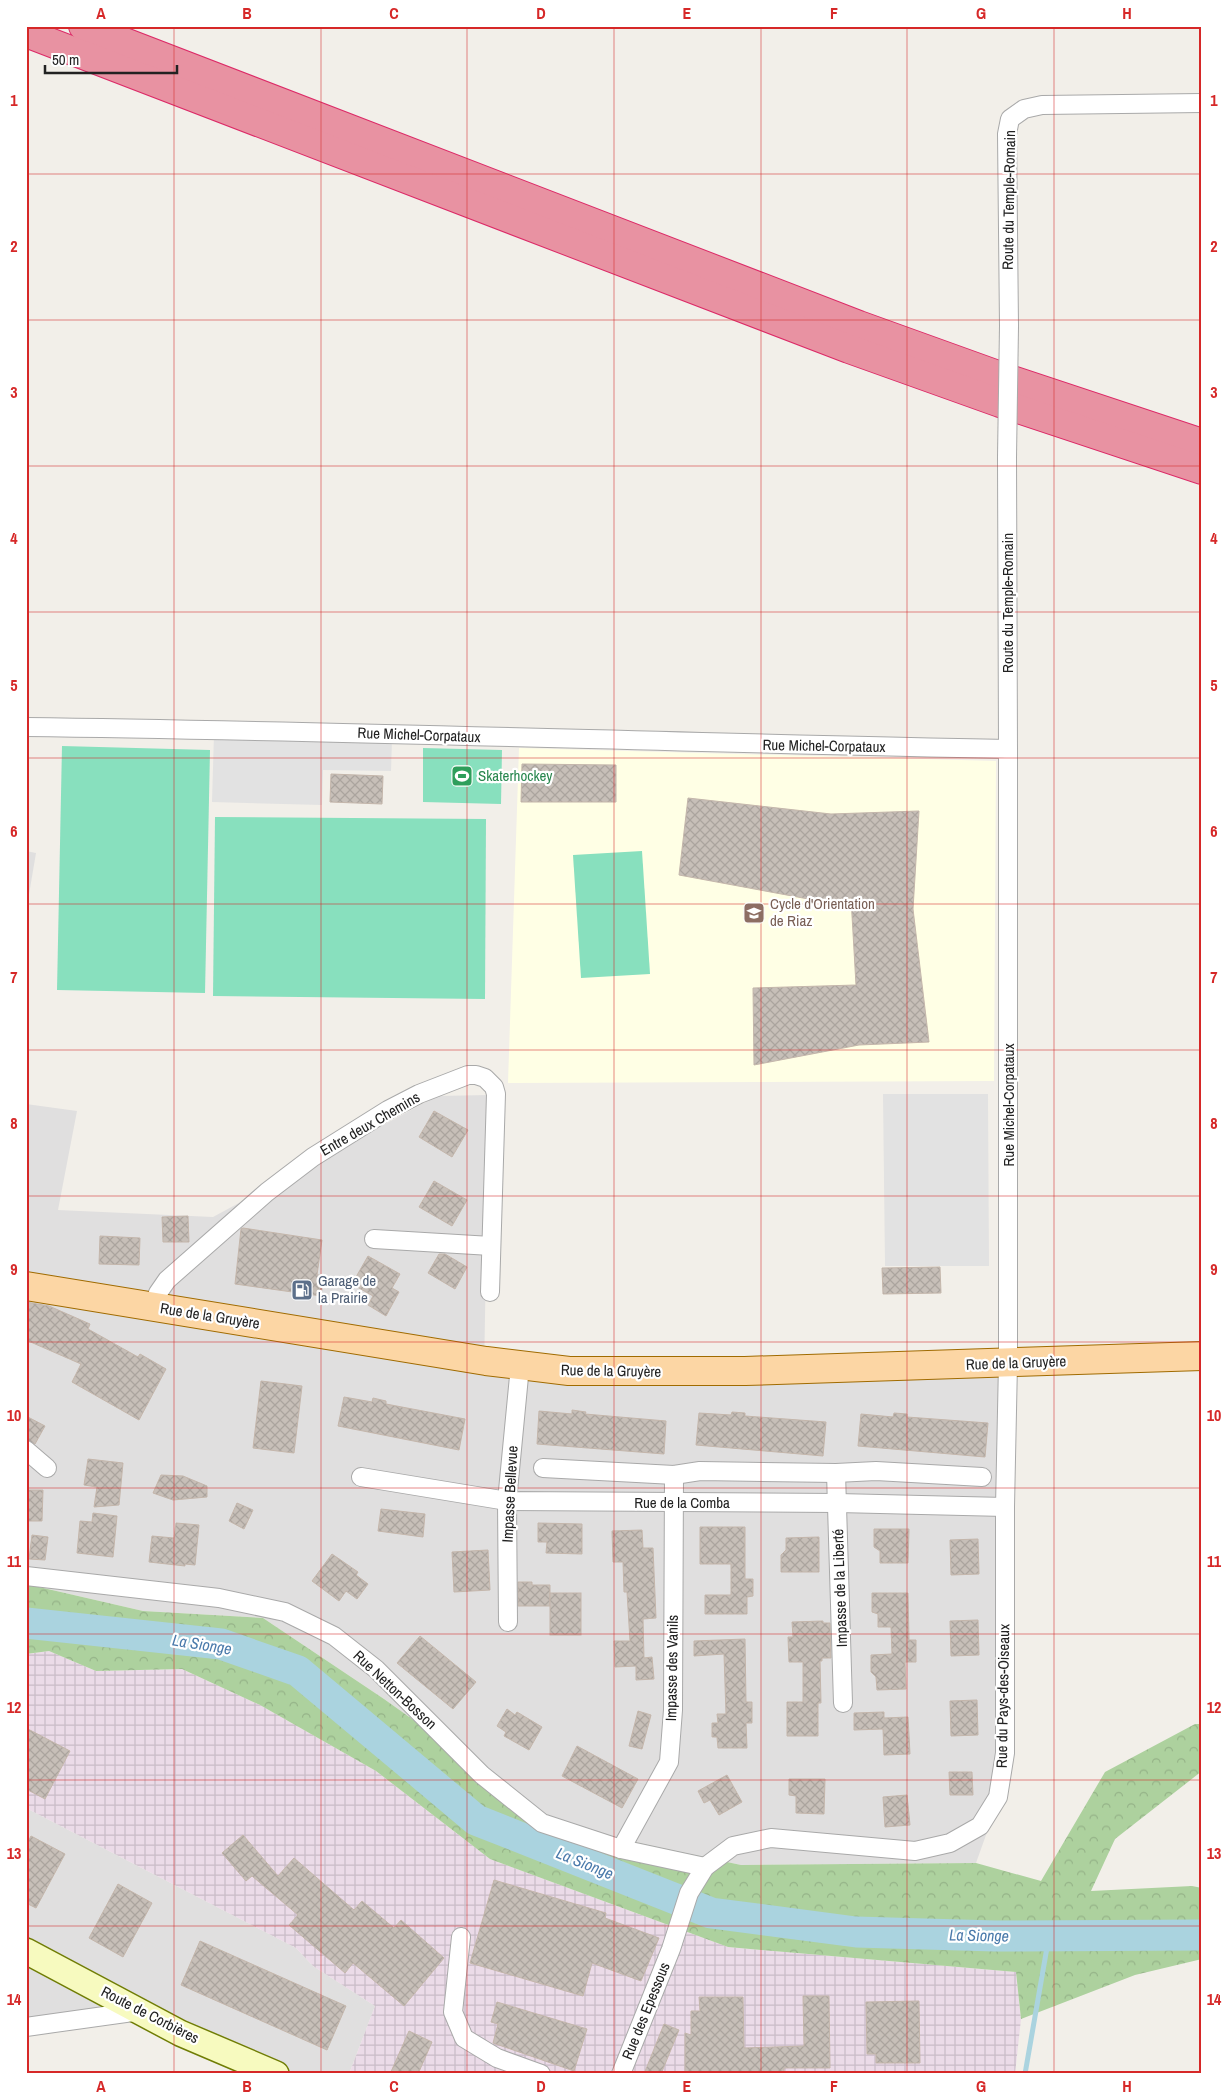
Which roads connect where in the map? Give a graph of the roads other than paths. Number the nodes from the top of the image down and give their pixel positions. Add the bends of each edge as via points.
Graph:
1 (83, 26) edge
2 (26, 32) edge
3 (1202, 103) edge
4 (1202, 443) edge
5 (1202, 470) edge
6 (26, 727) edge
7 (1008, 749) junction
8 (374, 1239) dead end
9 (491, 1246) junction
10 (26, 1286) edge
11 (490, 1292) dead end
12 (154, 1307) junction
13 (1202, 1356) edge
14 (1008, 1363) junction
15 (520, 1366) junction
16 (26, 1450) edge
17 (47, 1468) dead end
18 (543, 1468) dead end
19 (836, 1474) junction
20 (674, 1475) junction
21 (982, 1476) dead end
22 (361, 1477) dead end
23 (506, 1502) junction
24 (675, 1503) junction
25 (838, 1503) junction
26 (1005, 1507) junction
27 (26, 1576) edge
28 (508, 1622) dead end
29 (843, 1703) dead end
30 (620, 1849) junction
31 (705, 1866) junction
32 (461, 1938) dead end
33 (671, 1949) joint
34 (26, 1951) edge
35 (140, 2011) junction
36 (26, 2027) edge
37 (276, 2074) edge
38 (541, 2074) edge
39 (620, 2074) edge

1 - 4 highway via 860,325
2 - 5 highway via 849,349
3 - 7 street, Route du Temple-Romain, bridge via 1042,105 1024,109 1010,119 1006,134
6 - 7 street, Rue Michel-Corpataux
7 - 14 street, Rue Michel-Corpataux
8 - 9 street
9 - 11 street, Entre deux Chemins
9 - 12 street, Entre deux Chemins via 496,1094 485,1078 468,1075 388,1110 314,1157 267,1192 167,1280
10 - 12 main road, Rue de la Gruyère
12 - 15 main road, Rue de la Gruyère
13 - 14 main road, Rue de la Gruyère
14 - 15 main road, Rue de la Gruyère via 671,1372 569,1371
14 - 26 street, Rue du Pays-des-Oiseaux
15 - 23 street, Impasse Bellevue
16 - 17 street
18 - 20 street
19 - 20 street via 700,1471
19 - 21 street via 876,1471
19 - 25 street, Impasse de la Liberté
20 - 24 street, Impasse des Vanils
22 - 23 street, Rue de la Comba
23 - 24 street, Rue de la Comba
23 - 28 street, Impasse Bellevue
24 - 25 street, Rue de la Comba
24 - 30 street, Impasse des Vanils via 673,1710 669,1762
25 - 26 street, Rue de la Comba
25 - 29 street, Impasse de la Liberté
26 - 31 street, Rue du Pays-des-Oiseaux via 1005,1753 998,1797 980,1826 950,1843 915,1851 772,1838 733,1846
27 - 30 street, Rue Netton-Bosson via 219,1598 285,1612 334,1636 376,1669 482,1775 542,1823
30 - 31 street, Rue Netton-Bosson
31 - 33 street, Rue du Pays-des-Oiseaux via 689,1893
32 - 38 street via 453,2012 464,2038 497,2058
33 - 39 street, Rue des Epessous
34 - 35 main road, Route de Corbières
35 - 36 street
35 - 37 main road, Route de Corbières via 180,2033

